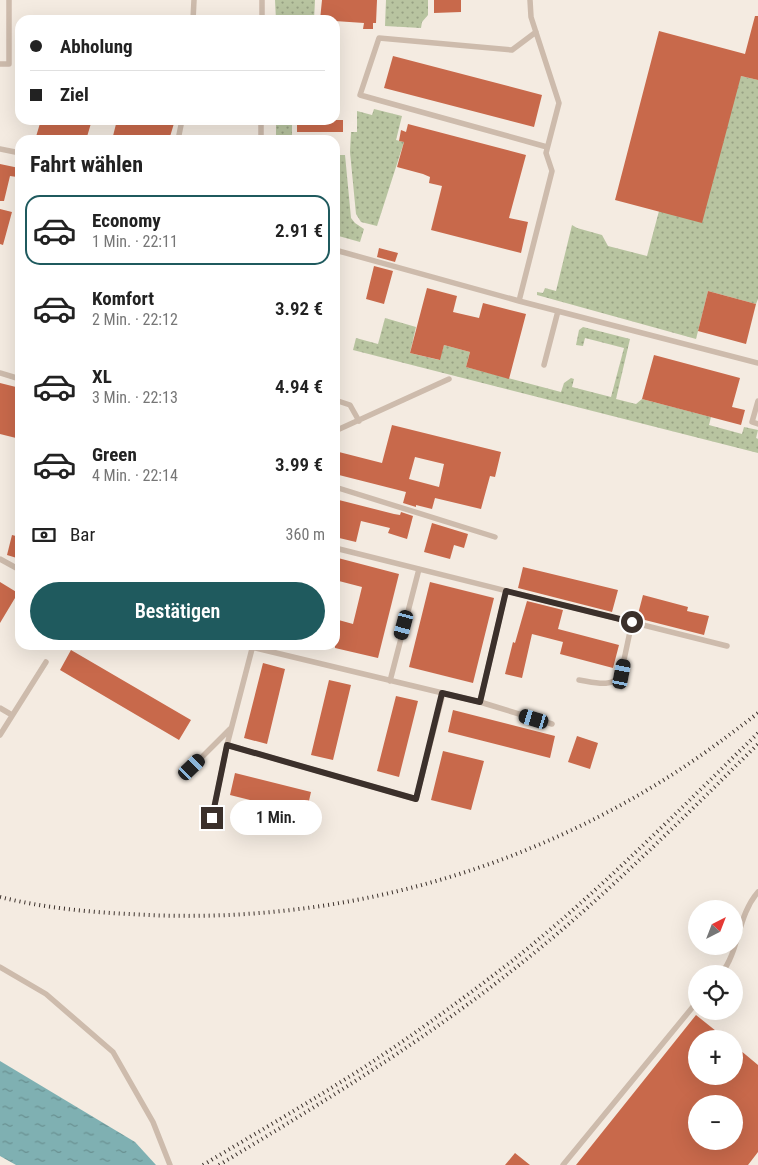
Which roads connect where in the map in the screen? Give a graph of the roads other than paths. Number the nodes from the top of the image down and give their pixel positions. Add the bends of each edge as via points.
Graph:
1 (9, 0) edge
2 (194, 0) edge
3 (262, 0) edge
4 (530, 0) edge
5 (193, 15) edge
6 (262, 15) edge
7 (536, 32) junction
8 (0, 64) edge
9 (548, 146) junction
10 (0, 149) edge
11 (15, 152) edge
12 (340, 251) edge
13 (519, 301) junction
14 (558, 311) junction
15 (758, 363) edge
16 (544, 365) dead end
17 (0, 373) edge
18 (15, 378) edge
19 (449, 379) dead end
20 (340, 401) edge
21 (758, 401) edge
22 (358, 421) junction
23 (758, 424) edge
24 (340, 429) edge
25 (340, 489) edge
26 (495, 537) dead end
27 (340, 549) edge
28 (0, 559) edge
29 (15, 567) edge
30 (419, 569) junction
31 (506, 591) junction
32 (632, 622) junction
33 (727, 646) dead end
34 (251, 650) edge
35 (268, 650) edge
36 (46, 662) dead end
37 (390, 680) junction
38 (579, 680) dead end
39 (442, 693) junction
40 (480, 702) junction
41 (0, 708) edge
42 (12, 715) junction
43 (552, 724) dead end
44 (231, 728) junction
45 (0, 735) edge
46 (227, 745) junction
47 (192, 767) dead end
48 (212, 818) dead end
49 (758, 892) edge
50 (725, 965) edge
51 (0, 968) edge
52 (688, 1013) edge
53 (170, 1165) edge
54 (563, 1165) edge

1 - 8 lane via 9,64
2 - 5 lane
3 - 6 lane
4 - 7 lane
7 - 9 lane via 559,104
7 - 9 lane via 512,50 379,38 360,95
9 - 13 lane via 546,153 552,171
10 - 11 lane
12 - 13 lane
13 - 14 lane
14 - 15 lane
14 - 16 lane
17 - 18 lane
19 - 22 lane
20 - 22 lane via 350,404
21 - 23 lane via 752,422
22 - 24 lane
25 - 26 lane
27 - 30 lane
28 - 29 lane
30 - 31 lane
30 - 37 lane
31 - 32 lane
31 - 40 lane
32 - 33 lane
32 - 38 lane via 619,678 605,684
34 - 44 lane
35 - 37 lane
36 - 42 lane
37 - 39 lane
39 - 40 lane
39 - 46 lane via 416,799
40 - 43 lane
41 - 42 lane
42 - 45 lane
44 - 46 lane
44 - 47 lane
46 - 48 lane
49 - 50 lane via 741,921
51 - 53 lane via 46,994 113,1052 153,1122
52 - 54 lane

